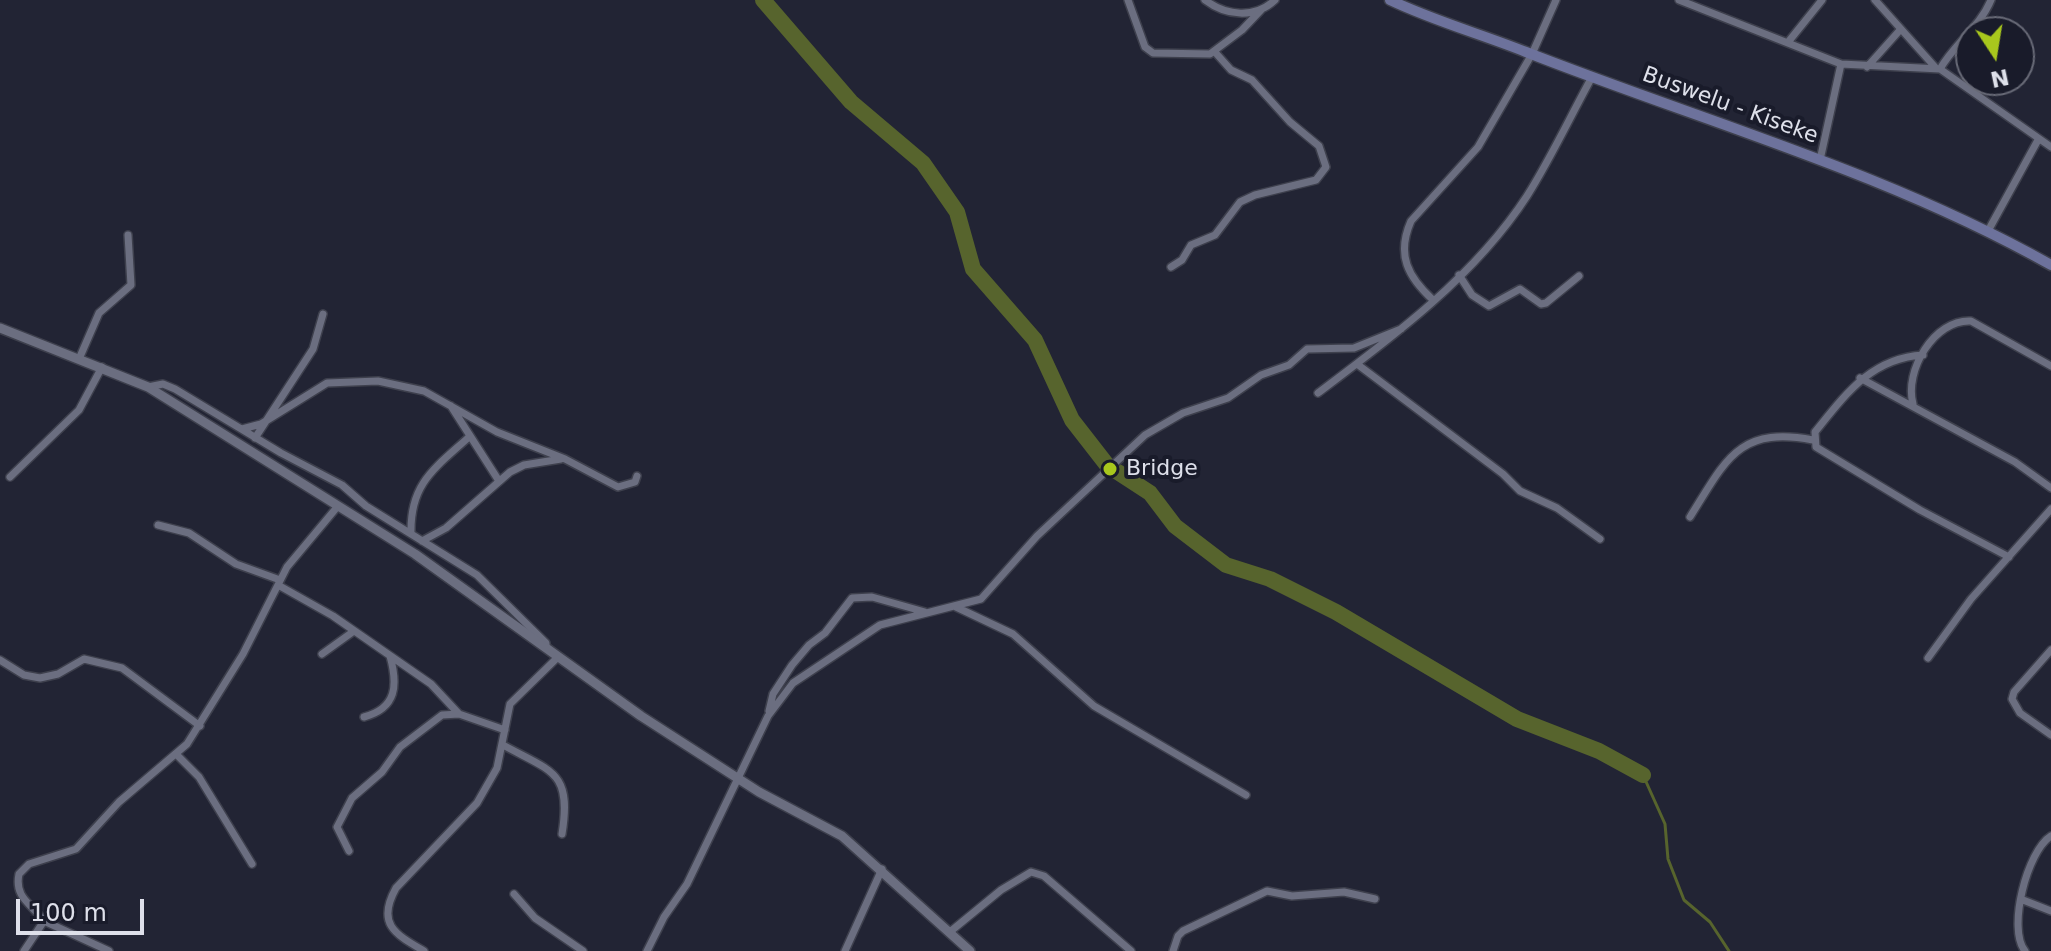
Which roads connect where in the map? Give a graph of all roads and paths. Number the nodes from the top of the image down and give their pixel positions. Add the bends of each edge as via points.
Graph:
1 (1128, 0) edge
2 (1205, 0) edge
3 (1275, 0) edge
4 (1390, 0) edge
5 (1556, 0) edge
6 (1679, 0) edge
7 (1822, 0) edge
8 (1875, 0) edge
9 (1991, 0) edge
10 (1261, 10) junction
11 (1900, 30) junction
12 (1789, 41) junction
13 (1214, 51) junction
14 (1532, 54) junction
15 (1841, 64) junction
16 (1867, 68) junction
17 (1938, 69) junction
18 (1592, 77) junction
19 (2038, 140) junction
20 (2051, 147) edge
21 (1820, 160) junction
22 (1988, 231) junction
23 (128, 235) dead end
24 (2051, 265) edge
25 (1171, 267) dead end
26 (1459, 275) junction
27 (1579, 276) dead end
28 (1433, 300) junction
29 (323, 314) dead end
30 (0, 328) edge
31 (1401, 329) junction
32 (1923, 355) junction
33 (79, 359) junction
34 (1357, 364) junction
35 (2051, 366) edge
36 (102, 367) junction
37 (1860, 378) junction
38 (148, 387) junction
39 (1318, 393) dead end
40 (450, 404) junction
41 (1913, 404) junction
42 (261, 424) junction
43 (242, 429) junction
44 (469, 437) junction
45 (255, 438) junction
46 (1813, 440) junction
47 (565, 459) junction
48 (637, 476) dead end
49 (10, 477) dead end
50 (499, 481) junction
51 (2051, 488) edge
52 (338, 506) junction
53 (2051, 509) edge
54 (1690, 517) dead end
55 (158, 525) dead end
56 (411, 533) junction
57 (1600, 539) dead end
58 (422, 541) junction
59 (2009, 557) junction
60 (279, 582) junction
61 (956, 607) junction
62 (931, 613) junction
63 (354, 631) junction
64 (546, 648) junction
65 (2051, 650) edge
66 (322, 654) dead end
67 (390, 656) junction
68 (558, 657) junction
69 (1928, 658) dead end
70 (0, 660) edge
71 (459, 714) junction
72 (768, 716) junction
73 (364, 717) dead end
74 (200, 726) junction
75 (505, 730) junction
76 (2051, 735) edge
77 (503, 745) junction
78 (176, 754) junction
79 (737, 778) junction
80 (1246, 795) dead end
81 (562, 834) dead end
82 (2051, 836) edge
83 (349, 851) dead end
84 (252, 864) dead end
85 (882, 869) junction
86 (514, 894) dead end
87 (1375, 899) dead end
88 (2023, 900) junction
89 (2051, 911) edge
90 (44, 921) junction
91 (951, 931) junction
92 (646, 950) edge
93 (24, 951) edge
94 (109, 951) edge
95 (424, 951) edge
96 (583, 951) edge
97 (845, 951) edge
98 (970, 951) edge
99 (1131, 951) edge
100 (1173, 951) edge
101 (2025, 951) edge

1 - 13 street via 1148,51 1193,56
2 - 10 street via 1228,12
3 - 10 street
4 - 14 main road, Buswelu - Kiseke
5 - 14 street
6 - 12 street
7 - 12 street
8 - 11 street
9 - 17 street
10 - 13 street
11 - 16 street
11 - 17 street
12 - 15 street
13 - 25 street via 1319,146 1326,167 1316,180 1240,202 1215,235 1191,245
14 - 18 main road, Buswelu - Kiseke
14 - 28 street via 1478,147 1406,232 1403,257 1410,277
15 - 16 street
15 - 21 street
16 - 17 street
17 - 19 street
18 - 21 main road, Buswelu - Kiseke
18 - 26 street via 1526,197
19 - 20 street
19 - 22 street
21 - 22 main road, Buswelu - Kiseke
22 - 24 main road, Buswelu - Kiseke
23 - 33 street via 131,285 99,313
26 - 27 street via 1472,295 1489,306 1520,289 1546,303
26 - 28 street
28 - 31 street
29 - 42 street via 313,349
30 - 33 street
31 - 34 street
31 - 61 street via 1354,348 1301,351 1289,365 1261,375 1228,398 1145,435 1037,536 981,599
32 - 35 street via 1950,323 1971,321
32 - 37 street via 1895,359
32 - 41 street via 1910,393
33 - 36 street
34 - 39 street
34 - 57 street via 1520,491 1557,508
36 - 38 street
36 - 49 street via 79,410
37 - 41 street
37 - 46 street
38 - 43 street via 163,384 175,389
38 - 52 street
40 - 42 street via 405,386 339,380
40 - 44 street
40 - 47 street via 497,432
41 - 51 street
42 - 43 street
42 - 45 street
43 - 45 street
44 - 50 street
44 - 56 street via 417,491 410,509
45 - 56 street via 342,485
46 - 54 street via 1773,435 1738,451 1722,466
46 - 59 street via 1822,453
47 - 48 street via 618,487 635,482
47 - 50 street via 524,465
50 - 58 street via 446,528
52 - 60 street via 296,553
52 - 64 street
53 - 59 street
55 - 60 street via 189,533 236,564
56 - 58 street
58 - 64 street via 488,584 535,628
59 - 69 street
60 - 63 street
60 - 74 street
61 - 62 street
61 - 80 street via 1013,634 1094,706
62 - 72 street via 880,625 801,677
62 - 72 street via 872,597 852,598 792,665 773,694
63 - 66 street
63 - 67 street
64 - 68 street
65 - 76 street via 2012,699 2020,713
67 - 71 street via 438,689
67 - 73 street via 396,681 393,698 376,714
68 - 75 street via 514,699
68 - 79 street
70 - 74 street via 31,677 58,674 84,659 122,668
71 - 75 street
71 - 83 street via 436,718 352,798 337,827
72 - 79 street
74 - 78 street
75 - 77 street
77 - 81 street via 540,762 559,779 566,798
77 - 95 street via 493,780 477,803 388,902 394,931
78 - 84 street via 199,777
78 - 90 street via 119,802 76,849 29,864 19,874 22,898
79 - 85 street via 842,836
79 - 92 street via 687,884
82 - 88 street via 2038,845 2024,881
85 - 91 street
85 - 97 street
86 - 96 street via 535,918
87 - 100 street via 1344,892 1264,892 1183,931
88 - 89 street
88 - 101 street via 2016,935
90 - 93 street
90 - 94 street
91 - 98 street
91 - 99 street via 1031,872 1044,876

